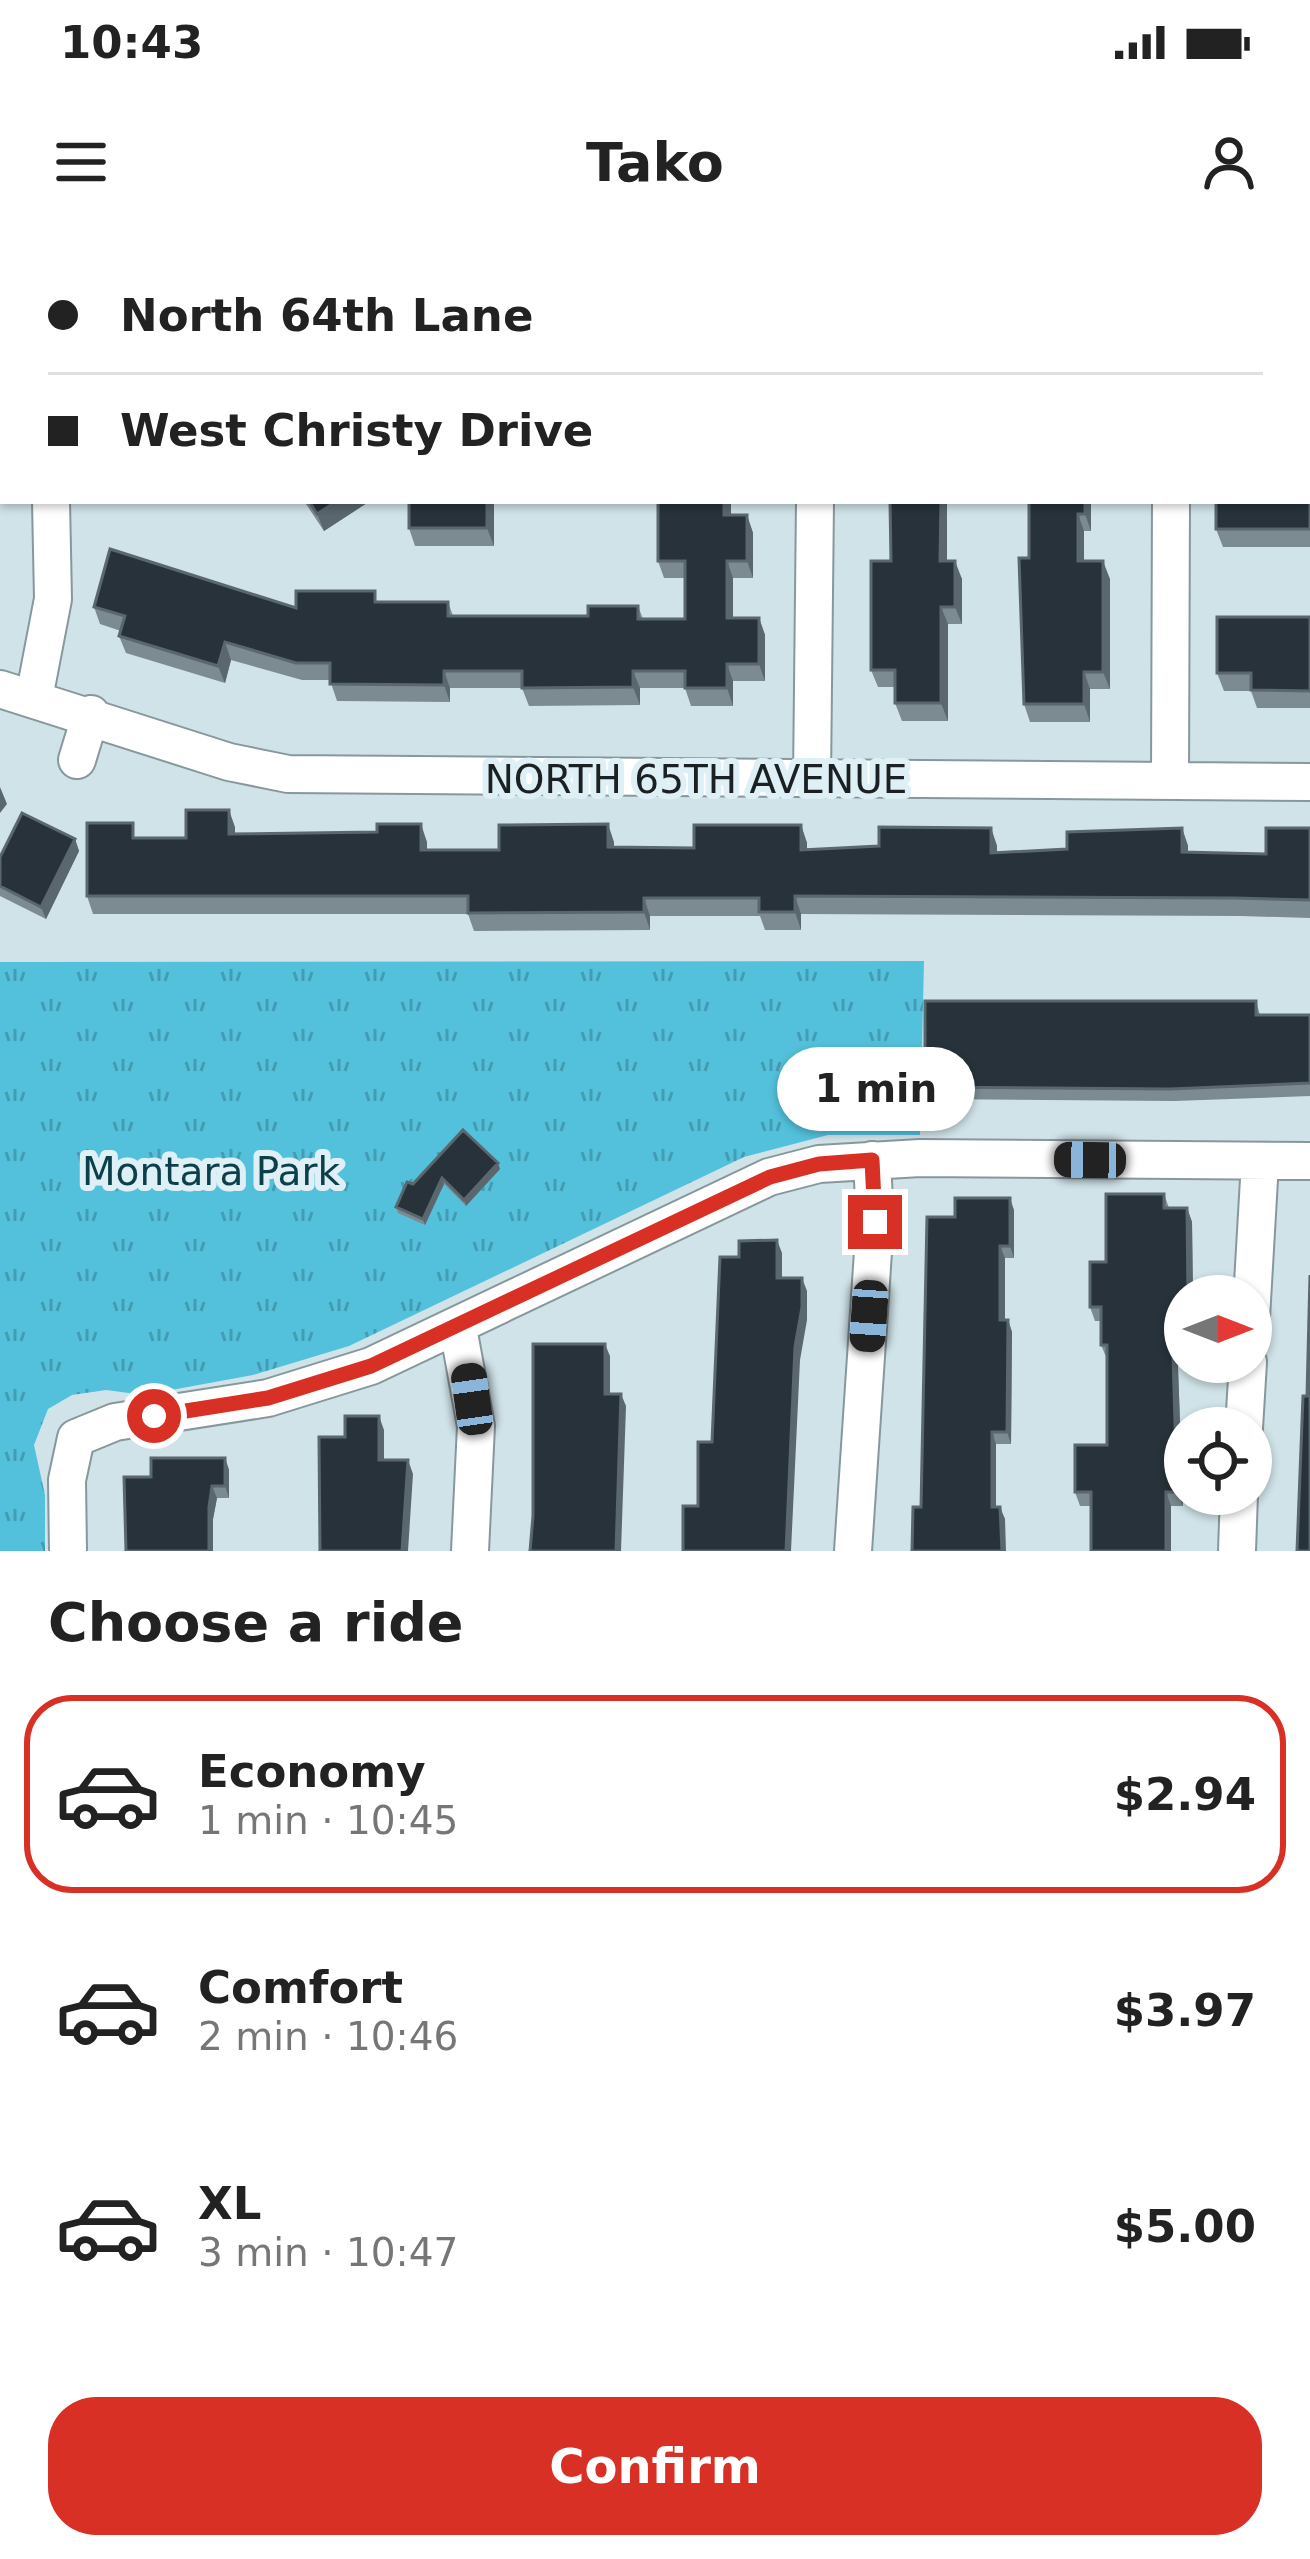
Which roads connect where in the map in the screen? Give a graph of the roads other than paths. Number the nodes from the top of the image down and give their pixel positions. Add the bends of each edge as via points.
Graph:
1 (51, 504) edge
2 (814, 504) edge
3 (1171, 504) edge
4 (17, 693) edge
5 (91, 715) junction
6 (77, 760) dead end
7 (812, 778) junction
8 (1170, 781) junction
9 (1310, 782) edge
10 (872, 1160) junction
11 (1310, 1161) edge
12 (1260, 1162) junction
13 (1253, 1275) edge
14 (458, 1328) junction
15 (1238, 1515) edge
16 (68, 1551) edge
17 (470, 1551) edge
18 (853, 1551) edge
19 (1237, 1551) edge

1 - 4 street via 53,598
2 - 7 street
3 - 8 street
4 - 5 street, NORTH 65TH AVENUE
5 - 6 street
5 - 7 street, NORTH 65TH AVENUE via 288,774
7 - 8 street, NORTH 65TH AVENUE
8 - 9 street, NORTH 65TH AVENUE
10 - 12 street
10 - 14 street via 770,1177
10 - 18 street via 875,1222
11 - 12 street
12 - 13 street
14 - 16 street via 268,1398 116,1421 76,1438 67,1480
14 - 17 street via 476,1426
15 - 19 street

